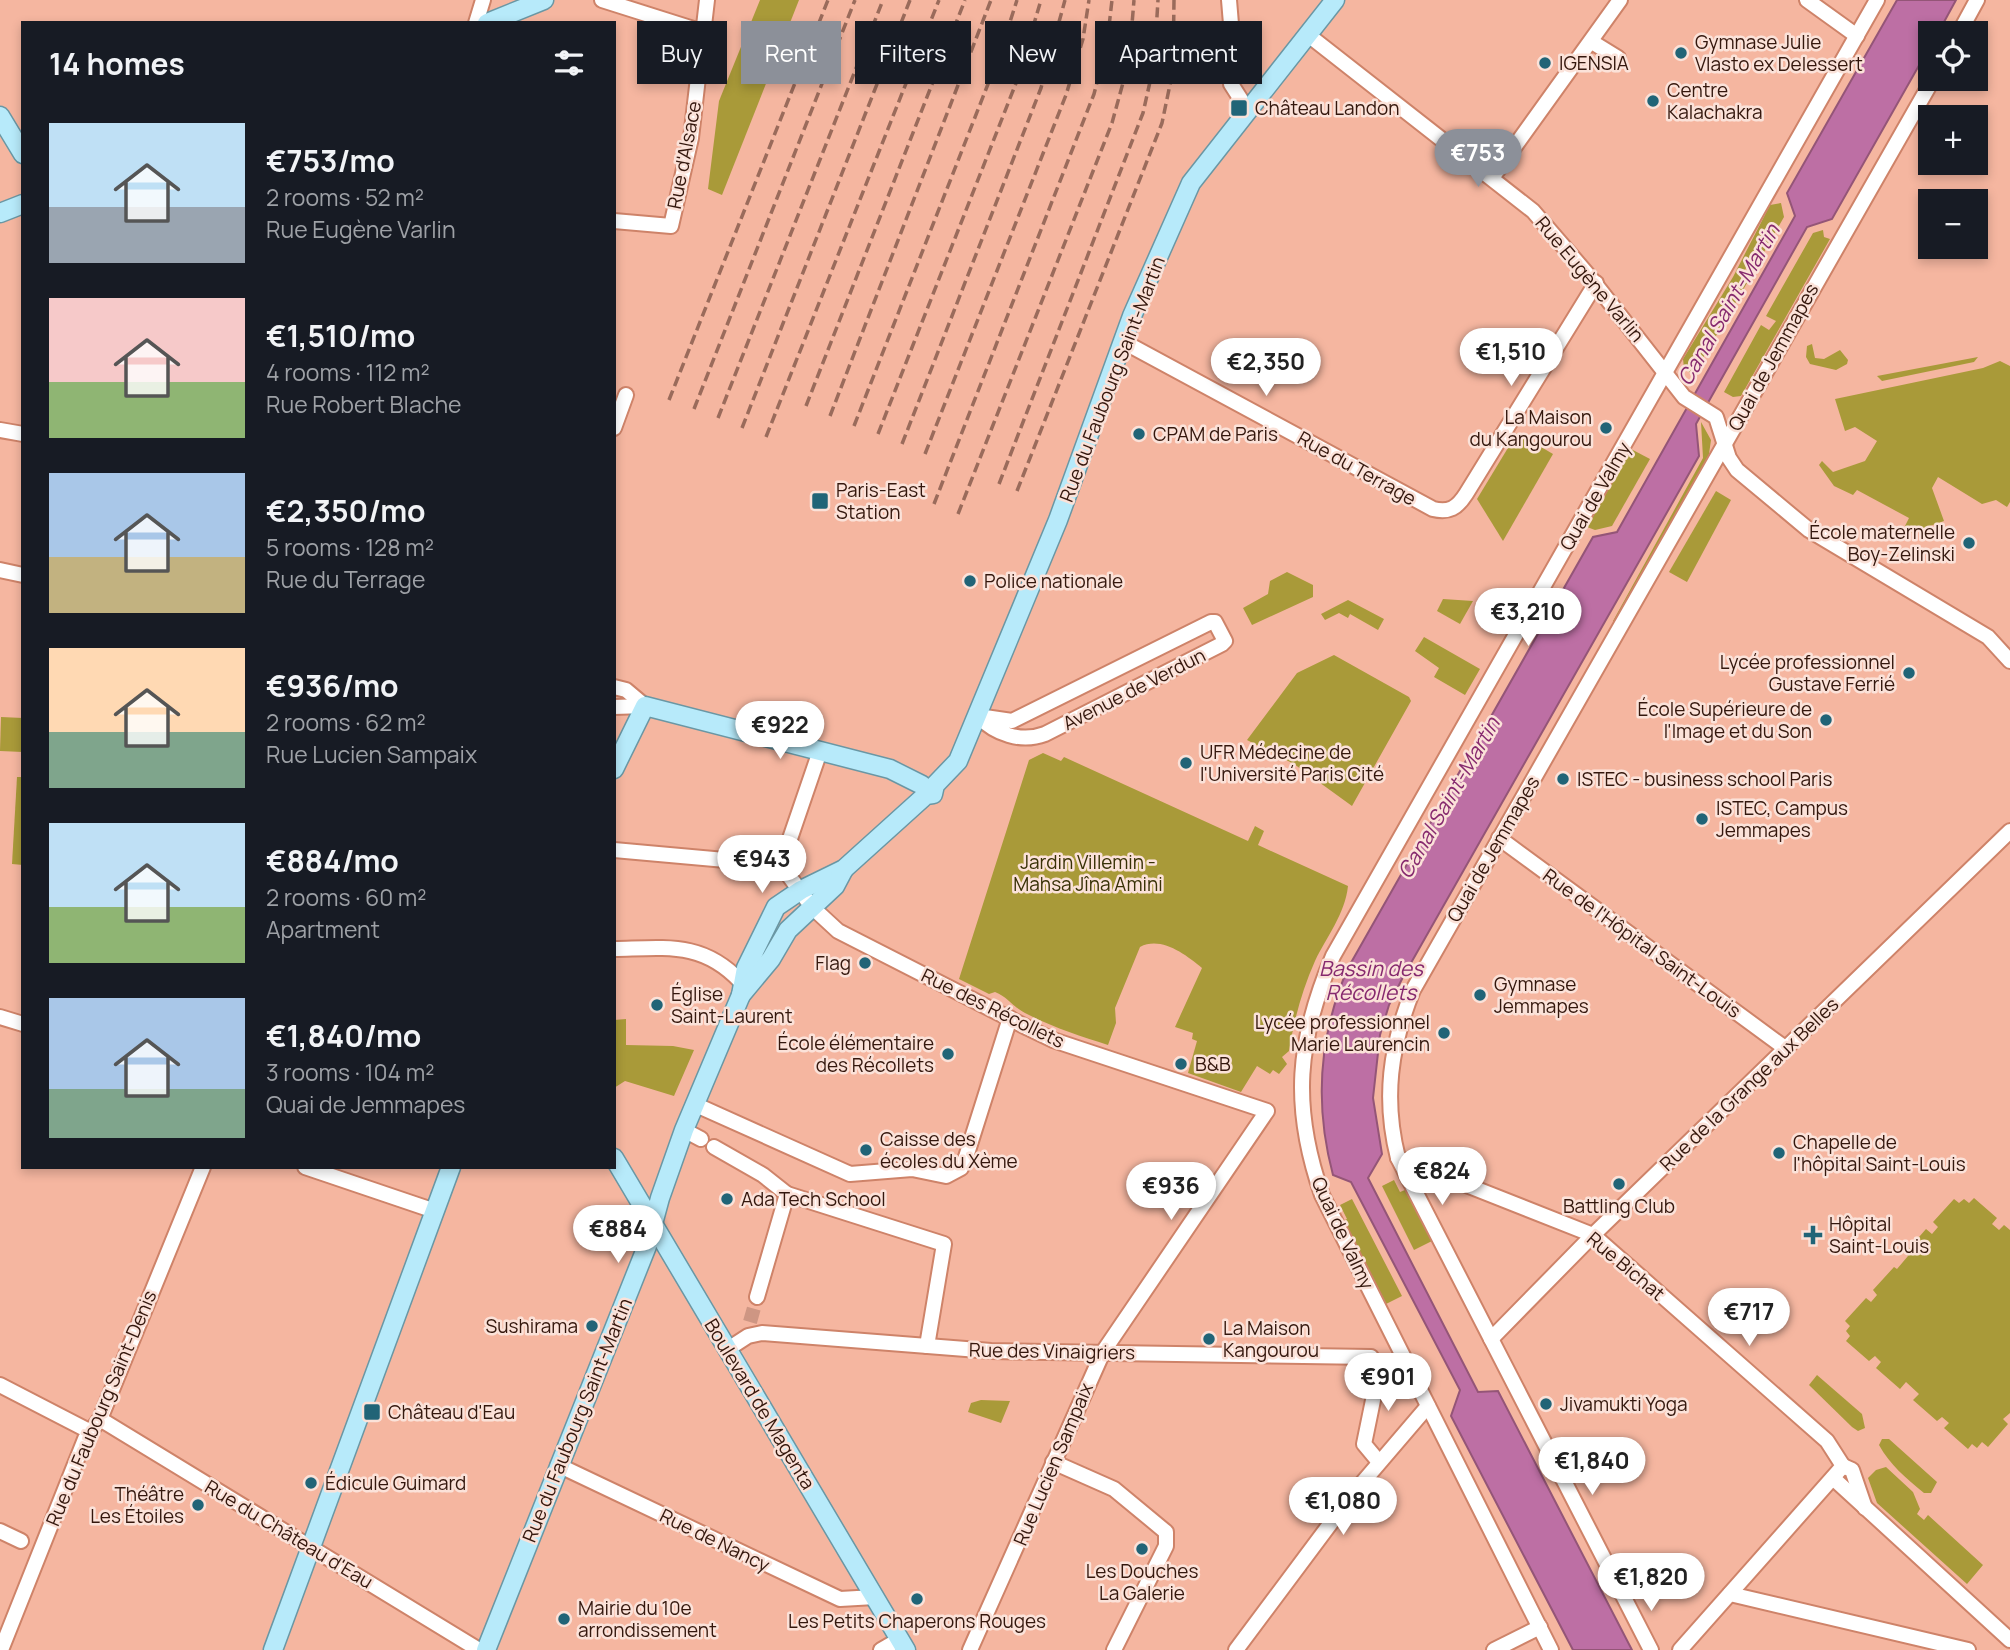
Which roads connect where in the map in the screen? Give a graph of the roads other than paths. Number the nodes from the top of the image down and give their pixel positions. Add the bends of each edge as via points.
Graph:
1 (483, 0) edge
2 (544, 0) edge
3 (601, 0) edge
4 (707, 0) edge
5 (1229, 0) edge
6 (1335, 0) edge
7 (1620, 0) edge
8 (1807, 0) edge
9 (1877, 0) edge
10 (1977, 0) edge
11 (477, 21) edge
12 (492, 21) edge
13 (668, 21) edge
14 (704, 21) edge
15 (1966, 21) edge
16 (1307, 34) junction
17 (1857, 36) junction
18 (1591, 42) junction
19 (1618, 58) dead end
20 (697, 84) edge
21 (1926, 91) edge
22 (1247, 109) junction
23 (0, 116) edge
24 (21, 151) edge
25 (1492, 178) junction
26 (21, 205) edge
27 (0, 213) edge
28 (616, 221) edge
29 (1595, 283) junction
30 (1122, 341) junction
31 (1666, 375) junction
32 (626, 395) dead end
33 (616, 422) edge
34 (0, 430) edge
35 (21, 434) edge
36 (1725, 442) junction
37 (0, 570) edge
38 (21, 575) edge
39 (2010, 661) edge
40 (616, 688) edge
41 (645, 706) junction
42 (616, 707) edge
43 (978, 716) junction
44 (1020, 717) junction
45 (1013, 736) junction
46 (820, 751) junction
47 (616, 765) edge
48 (928, 788) junction
49 (2010, 831) edge
50 (1499, 838) junction
51 (616, 850) edge
52 (781, 865) junction
53 (844, 869) junction
54 (801, 890) junction
55 (812, 907) junction
56 (616, 949) edge
57 (741, 988) junction
58 (0, 1017) edge
59 (1010, 1018) junction
60 (21, 1023) edge
61 (1785, 1048) junction
62 (694, 1104) junction
63 (1267, 1111) joint
64 (684, 1130) junction
65 (701, 1139) dead end
66 (715, 1147) dead end
67 (1398, 1158) junction
68 (616, 1161) edge
69 (201, 1169) edge
70 (311, 1169) edge
71 (450, 1169) edge
72 (787, 1194) junction
73 (435, 1211) junction
74 (653, 1224) junction
75 (1593, 1235) junction
76 (757, 1297) tunnel mouth
77 (1491, 1339) junction
78 (926, 1346) junction
79 (728, 1349) junction
80 (1103, 1352) junction
81 (0, 1385) edge
82 (1428, 1406) junction
83 (100, 1419) junction
84 (89, 1431) junction
85 (1053, 1462) junction
86 (1379, 1462) junction
87 (558, 1465) junction
88 (1843, 1466) junction
89 (1833, 1478) junction
90 (1865, 1509) junction
91 (0, 1531) edge
92 (30, 1545) junction
93 (311, 1548) junction
94 (1730, 1594) junction
95 (874, 1597) junction
96 (2010, 1640) edge
97 (1543, 1642) edge
98 (903, 1644) edge
99 (1501, 1649) edge
100 (1, 1650) edge
101 (273, 1650) edge
102 (479, 1650) edge
103 (486, 1650) edge
104 (881, 1650) edge
105 (970, 1650) edge
106 (1114, 1650) edge
107 (1236, 1650) edge
108 (1651, 1650) edge
109 (1680, 1650) edge
110 (1968, 1650) edge

1 - 11 street
2 - 12 main road
3 - 13 street
4 - 14 street, Rue d'Alsace
5 - 22 street via 1231,84
6 - 16 main road, Rue du Faubourg Saint-Martin
7 - 18 street
8 - 17 street
9 - 17 street, Quai de Valmy
10 - 15 street
16 - 22 main road, Rue du Faubourg Saint-Martin
16 - 25 street, Rue Eugène Varlin
17 - 31 street, Quai de Valmy
18 - 19 street
18 - 25 street
20 - 28 street, Rue d'Alsace via 691,138 671,226
21 - 36 street, Quai de Jemmapes
22 - 30 main road, Rue du Faubourg Saint-Martin via 1191,183
23 - 24 main road
25 - 29 street, Rue Eugène Varlin via 1533,211
26 - 27 main road
29 - 30 street, Rue du Terrage via 1466,494 1445,512
29 - 31 street, Rue Eugène Varlin
30 - 43 main road, Rue du Faubourg Saint-Martin via 1058,520
31 - 36 street, Rue Eugène Varlin via 1684,397 1716,417
31 - 82 street, Quai de Valmy via 1333,956 1313,1003 1302,1088 1308,1154 1322,1195
32 - 33 street
34 - 35 street
36 - 39 street via 1737,470 1791,517 1988,637
36 - 50 street, Quai de Jemmapes
37 - 38 street
40 - 41 street
41 - 42 street
41 - 46 main road
41 - 47 main road
43 - 44 street, Avenue de Verdun via 1008,723
43 - 45 street via 987,726
43 - 48 main road, Rue du Faubourg Saint-Martin via 958,761
44 - 45 street
44 - 45 street, Avenue de Verdun via 1211,622 1225,641 1045,734 1027,739
46 - 48 main road via 890,769
46 - 52 street
48 - 53 main road, Rue du Faubourg Saint-Martin
49 - 61 street, Rue de la Grange aux Belles
50 - 61 street, Rue de l'Hôpital Saint-Louis
50 - 67 street, Quai de Jemmapes via 1400,1021 1389,1086 1390,1123
51 - 52 street
52 - 54 street, Rue des Récollets
53 - 54 main road, Rue du Faubourg Saint-Martin
53 - 55 main road, Rue du Faubourg Saint-Martin via 835,886
54 - 55 street, Rue des Récollets
54 - 57 main road, Rue du Faubourg Saint-Martin via 776,907 768,919
55 - 57 main road, Rue du Faubourg Saint-Martin
55 - 59 street, Rue des Récollets via 838,931
56 - 57 street via 697,951 717,960
57 - 62 main road, Rue du Faubourg Saint-Martin
58 - 60 street
59 - 62 street via 966,1157 961,1168 946,1176 912,1169 850,1174
59 - 63 street, Rue des Récollets via 1053,1041
61 - 75 street, Rue de la Grange aux Belles
62 - 64 main road, Rue du Faubourg Saint-Martin
63 - 80 street, Rue Lucien Sampaix
64 - 65 street
64 - 74 main road, Rue du Faubourg Saint-Martin
66 - 72 street
67 - 75 street, Rue Bichat
67 - 77 street, Quai de Jemmapes
68 - 74 main road, Boulevard de Magenta
69 - 83 street, Rue du Faubourg Saint-Denis
70 - 73 street
71 - 73 main road
72 - 76 street
72 - 78 street via 944,1244
73 - 93 main road
74 - 79 main road, Boulevard de Magenta
74 - 87 main road, Rue du Faubourg Saint-Martin
75 - 77 street, Rue de la Grange aux Belles
75 - 88 street, Rue Bichat via 1827,1441
77 - 108 street, Quai de Jemmapes
78 - 79 street, Rue des Vinaigriers via 751,1328
78 - 80 street, Rue des Vinaigriers
79 - 95 main road, Boulevard de Magenta
80 - 85 street, Rue Lucien Sampaix
80 - 86 street, Rue des Vinaigriers via 1371,1357 1380,1371 1364,1444
81 - 84 street
82 - 86 street
82 - 97 street, Quai de Valmy
83 - 84 street, Rue du Faubourg Saint-Denis
83 - 93 street, Rue du Château d'Eau
84 - 92 street, Rue du Faubourg Saint-Denis
85 - 105 street, Rue Lucien Sampaix
85 - 106 street via 1114,1489 1167,1535 1166,1546
86 - 107 street
87 - 95 street, Rue de Nancy via 839,1599
87 - 103 main road, Rue du Faubourg Saint-Martin
88 - 89 street
88 - 90 street, Rue Bichat via 1852,1470
89 - 90 street, Rue Bichat
89 - 94 street
90 - 96 street, Rue Bichat
91 - 92 street
92 - 100 street, Rue du Faubourg Saint-Denis
93 - 101 main road
93 - 102 street, Rue du Château d'Eau
94 - 109 street
94 - 110 street
95 - 98 main road, Boulevard de Magenta
97 - 99 street
98 - 104 street

